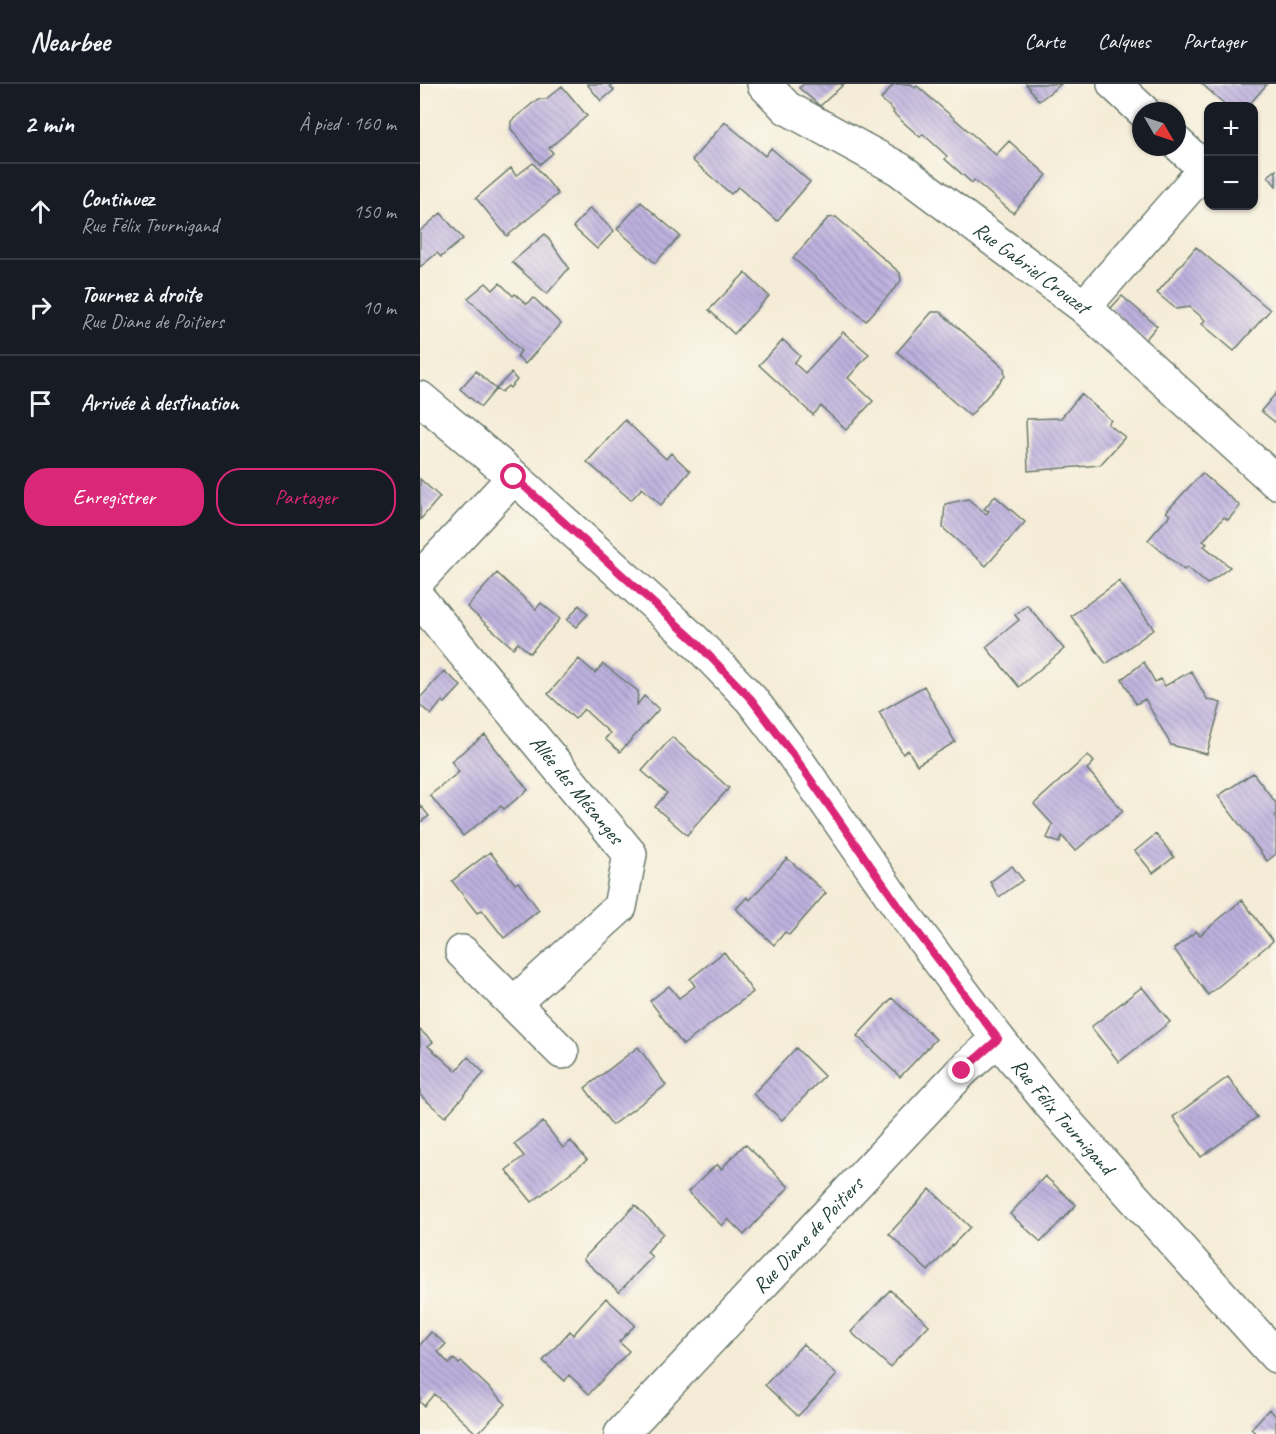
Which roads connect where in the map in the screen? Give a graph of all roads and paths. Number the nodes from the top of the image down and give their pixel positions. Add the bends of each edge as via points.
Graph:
1 (764, 84) edge
2 (1114, 84) edge
3 (1133, 102) edge
4 (1186, 151) edge
5 (1084, 307) junction
6 (420, 398) edge
7 (514, 477) junction
8 (1276, 482) edge
9 (420, 578) edge
10 (420, 600) edge
11 (462, 952) dead end
12 (514, 1003) junction
13 (998, 1039) junction
14 (562, 1052) dead end
15 (1276, 1356) edge
16 (621, 1434) edge

1 - 5 street, Rue Gabriel Crouzet via 787,108 899,169
2 - 3 street
4 - 5 street via 1205,169
5 - 8 street, Rue Gabriel Crouzet
6 - 7 street, Rue Félix Tournigand
7 - 9 street
7 - 13 street, Rue Félix Tournigand via 694,640 751,699
10 - 12 street, Allée des Mésanges via 630,854 620,907
11 - 12 street
12 - 14 street
13 - 15 street, Rue Félix Tournigand via 1051,1105
13 - 16 street, Rue Diane de Poitiers via 962,1071

